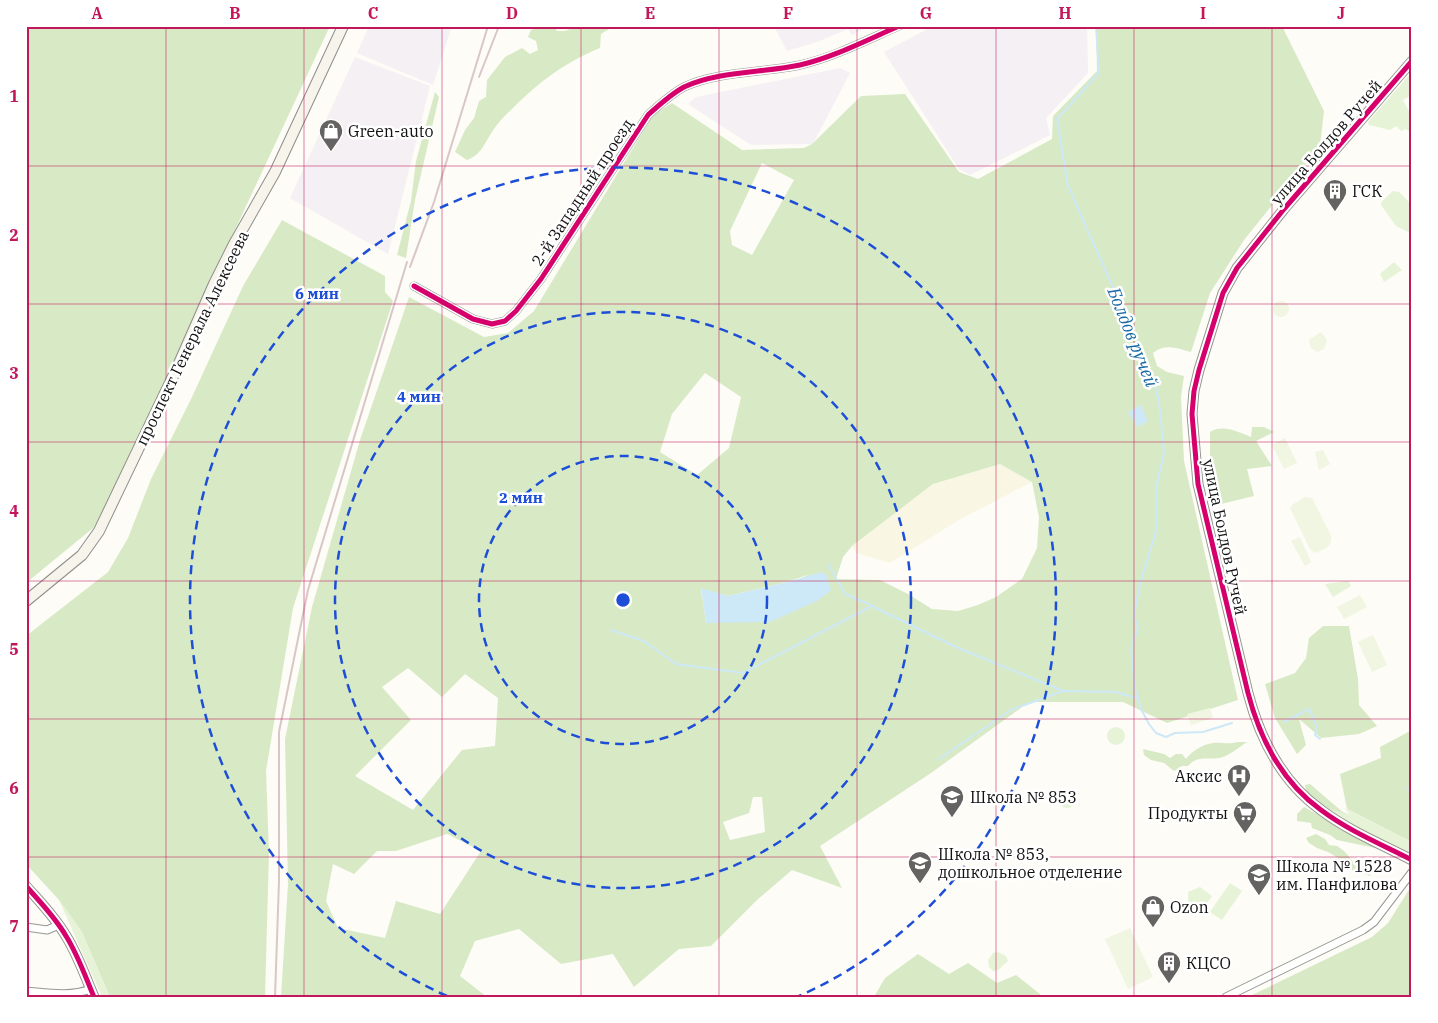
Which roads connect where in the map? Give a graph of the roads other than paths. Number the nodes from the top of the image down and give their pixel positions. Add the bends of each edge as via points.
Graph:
1 (343, 26) edge
2 (899, 26) edge
3 (1412, 61) edge
4 (414, 286) dead end
5 (26, 601) edge
6 (1412, 860) edge
7 (1412, 872) edge
8 (26, 886) edge
9 (59, 925) junction
10 (26, 927) edge
11 (26, 991) edge
12 (92, 993) edge
13 (1226, 997) edge

1 - 5 main road, проспект Генерала Алексеева via 275,172 214,284 99,531 82,555
2 - 4 street, 2-й Западный проезд via 800,64 703,80 666,99 648,115 540,279 505,321 492,324 473,319
3 - 6 street, улица Болдов Ручей via 1237,268 1223,294 1199,370 1192,414 1198,484 1250,703 1265,743 1294,785 1320,810
7 - 13 street via 1374,922 1363,930
8 - 9 street
9 - 10 street via 47,930
9 - 12 street via 76,954
11 - 12 street via 66,995

